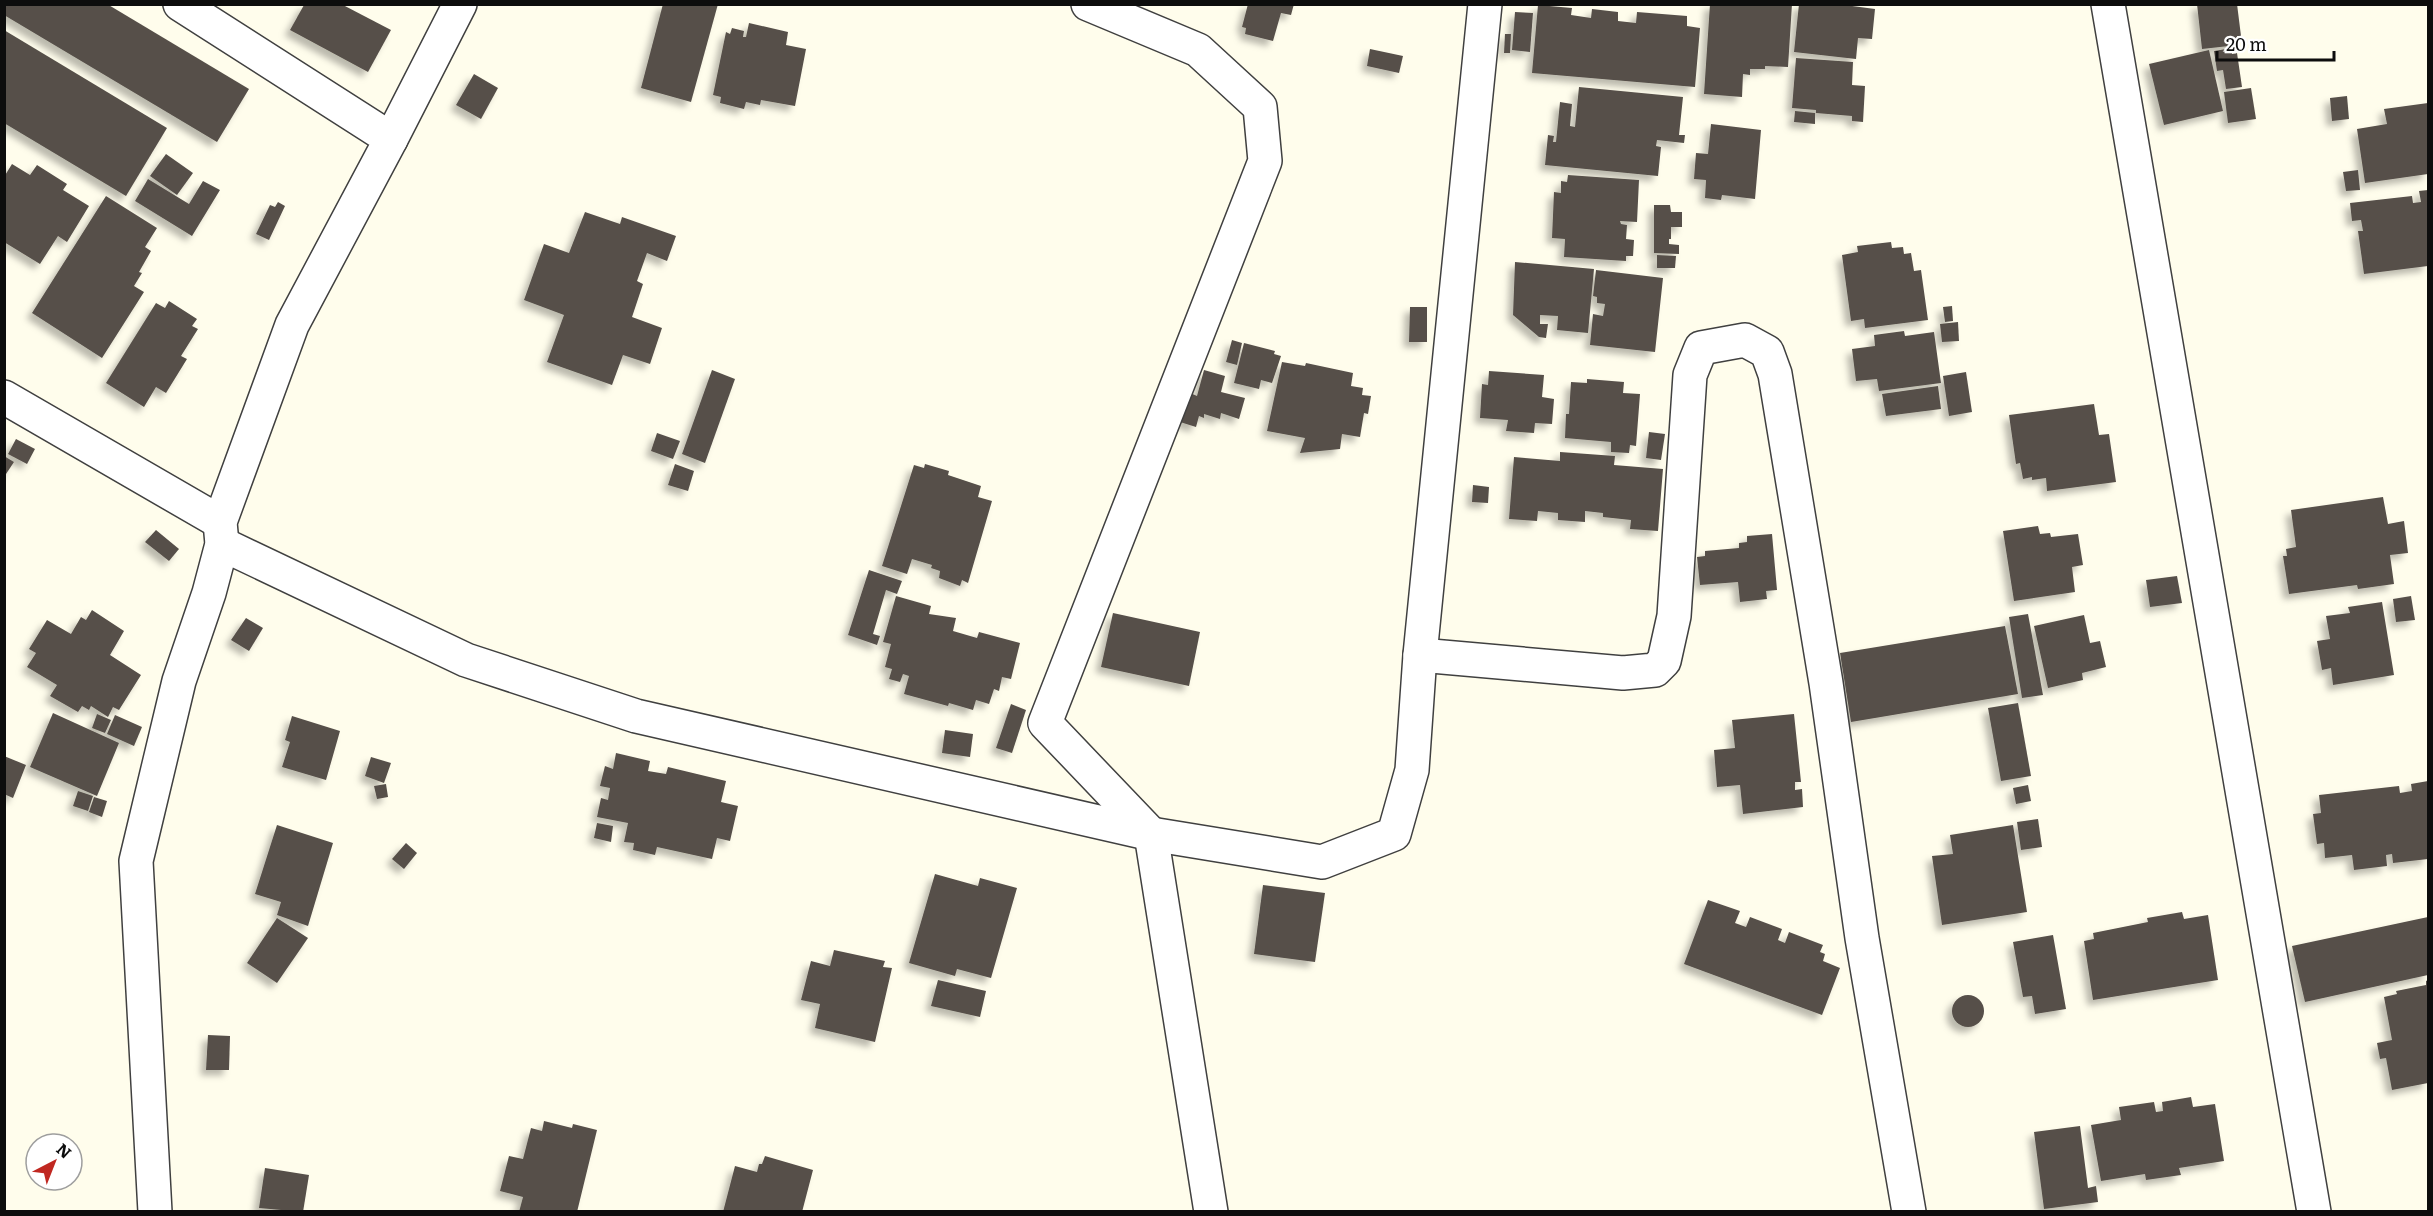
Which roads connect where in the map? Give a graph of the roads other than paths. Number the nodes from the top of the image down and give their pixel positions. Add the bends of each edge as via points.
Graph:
1 (180, 4) edge
2 (460, 4) edge
3 (1088, 4) edge
4 (1485, 4) edge
5 (2108, 4) edge
6 (391, 139) junction
7 (4, 397) edge
8 (221, 533) junction
9 (1420, 655) junction
10 (1151, 834) junction
11 (155, 1212) edge
12 (1211, 1212) edge
13 (1909, 1212) edge
14 (2314, 1212) edge

1 - 6 street
2 - 6 street
3 - 10 street via 1198,50 1260,106 1265,161 1045,723
4 - 9 street
5 - 14 street
6 - 8 street via 292,325
7 - 8 street
8 - 10 street via 466,660 636,716
8 - 11 street via 209,593 179,681 135,861
9 - 10 street via 1412,770 1394,834 1322,862
9 - 13 street via 1623,673 1655,670 1664,661 1674,616 1690,375 1701,348 1745,340 1767,352 1776,374 1862,938
10 - 12 street

